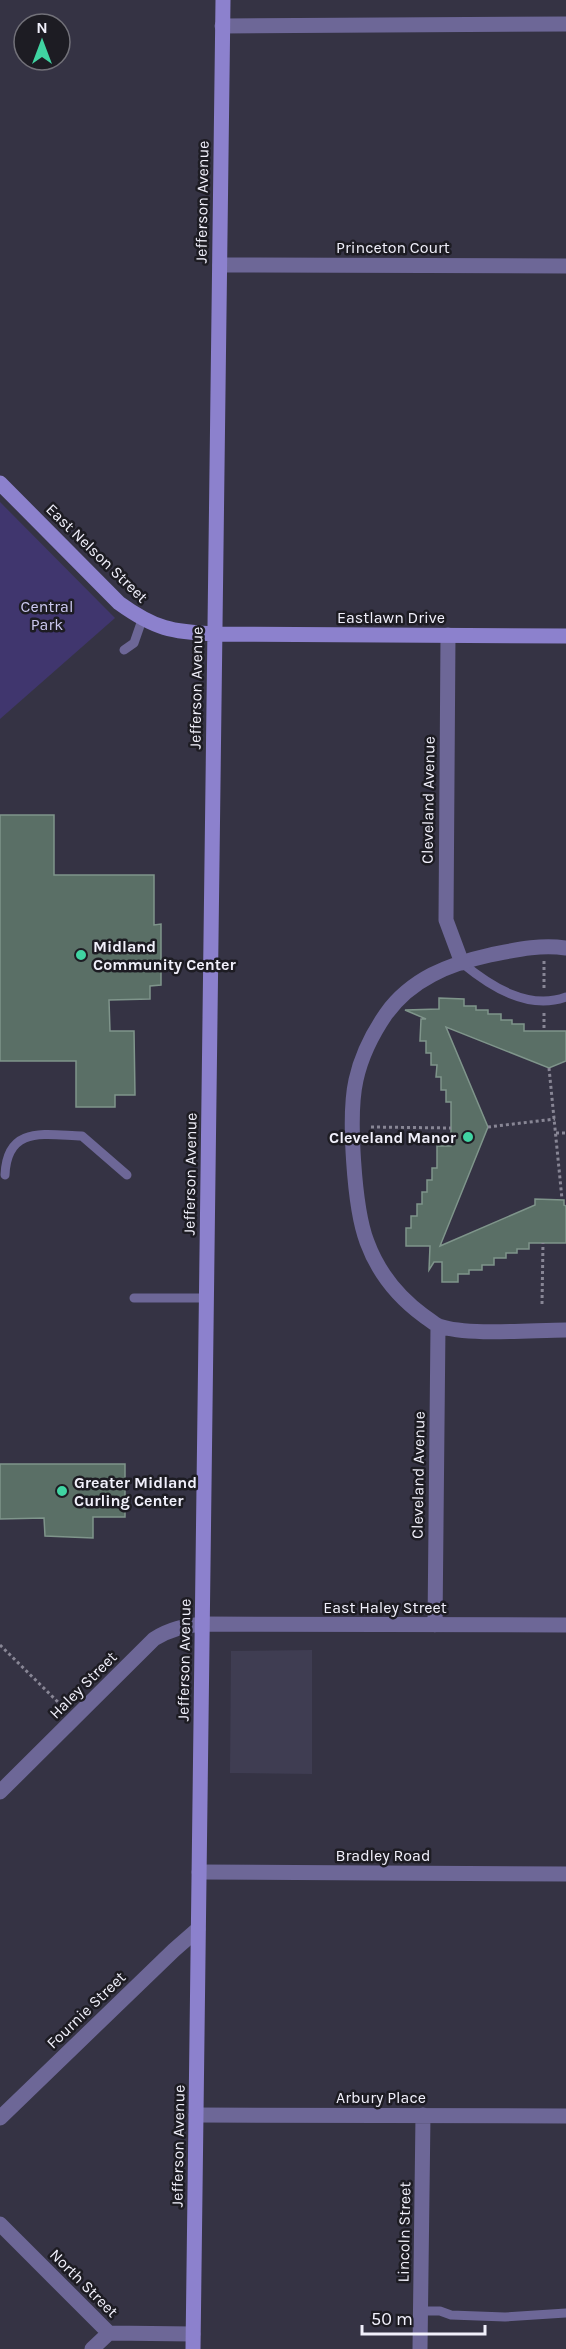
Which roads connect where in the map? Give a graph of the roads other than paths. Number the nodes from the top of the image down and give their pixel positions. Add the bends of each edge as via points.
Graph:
1 (223, 0) edge
2 (566, 24) edge
3 (222, 26) junction
4 (220, 265) junction
5 (566, 266) edge
6 (0, 483) edge
7 (142, 620) junction
8 (215, 634) junction
9 (448, 635) junction
10 (566, 636) edge
11 (124, 650) dead end
12 (566, 948) edge
13 (462, 963) junction
14 (566, 996) edge
15 (5, 1174) dead end
16 (128, 1175) dead end
17 (134, 1298) dead end
18 (206, 1298) junction
19 (438, 1326) junction
20 (566, 1330) edge
21 (203, 1623) junction
22 (435, 1625) junction
23 (566, 1625) edge
24 (0, 1792) edge
25 (199, 1872) junction
26 (566, 1874) edge
27 (198, 1929) junction
28 (196, 2115) junction
29 (423, 2115) junction
30 (566, 2116) edge
31 (0, 2118) edge
32 (0, 2224) edge
33 (421, 2311) junction
34 (566, 2313) edge
35 (109, 2333) junction
36 (193, 2342) edge
37 (92, 2349) edge
38 (420, 2349) edge

1 - 3 street, Jefferson Avenue
2 - 3 street
3 - 4 street, Jefferson Avenue
4 - 5 street, Princeton Court
4 - 8 street, Jefferson Avenue
6 - 7 street, East Nelson Street via 119,603
7 - 8 street, East Nelson Street via 170,630
7 - 11 lane via 134,643
8 - 9 street, Eastlawn Drive
8 - 18 street, Jefferson Avenue
9 - 10 street, Eastlawn Drive
9 - 13 street, Cleveland Avenue via 445,910
12 - 13 street via 527,947
13 - 14 lane via 482,980 507,993 537,1001
13 - 19 street via 441,968 410,988 386,1013 369,1043 356,1080 352,1127 366,1240 381,1272 405,1302
15 - 16 lane via 6,1158 17,1141 43,1135 82,1136
17 - 18 lane
18 - 21 street, Jefferson Avenue
19 - 20 street via 468,1331
19 - 22 street, Cleveland Avenue
21 - 22 street, East Haley Street
21 - 24 street, Haley Street via 180,1626 154,1639
21 - 25 street, Jefferson Avenue
22 - 23 street, East Haley Street
25 - 26 street, Bradley Road
25 - 27 street, Jefferson Avenue
27 - 28 street, Jefferson Avenue
27 - 31 street, Fournie Street
28 - 29 street, Arbury Place
28 - 36 street, Jefferson Avenue
29 - 30 street, Arbury Place
29 - 33 street, Lincoln Street
32 - 35 street, North Street
33 - 34 lane via 505,2317
33 - 38 street, Lincoln Street
35 - 36 street, North Street
35 - 37 street

